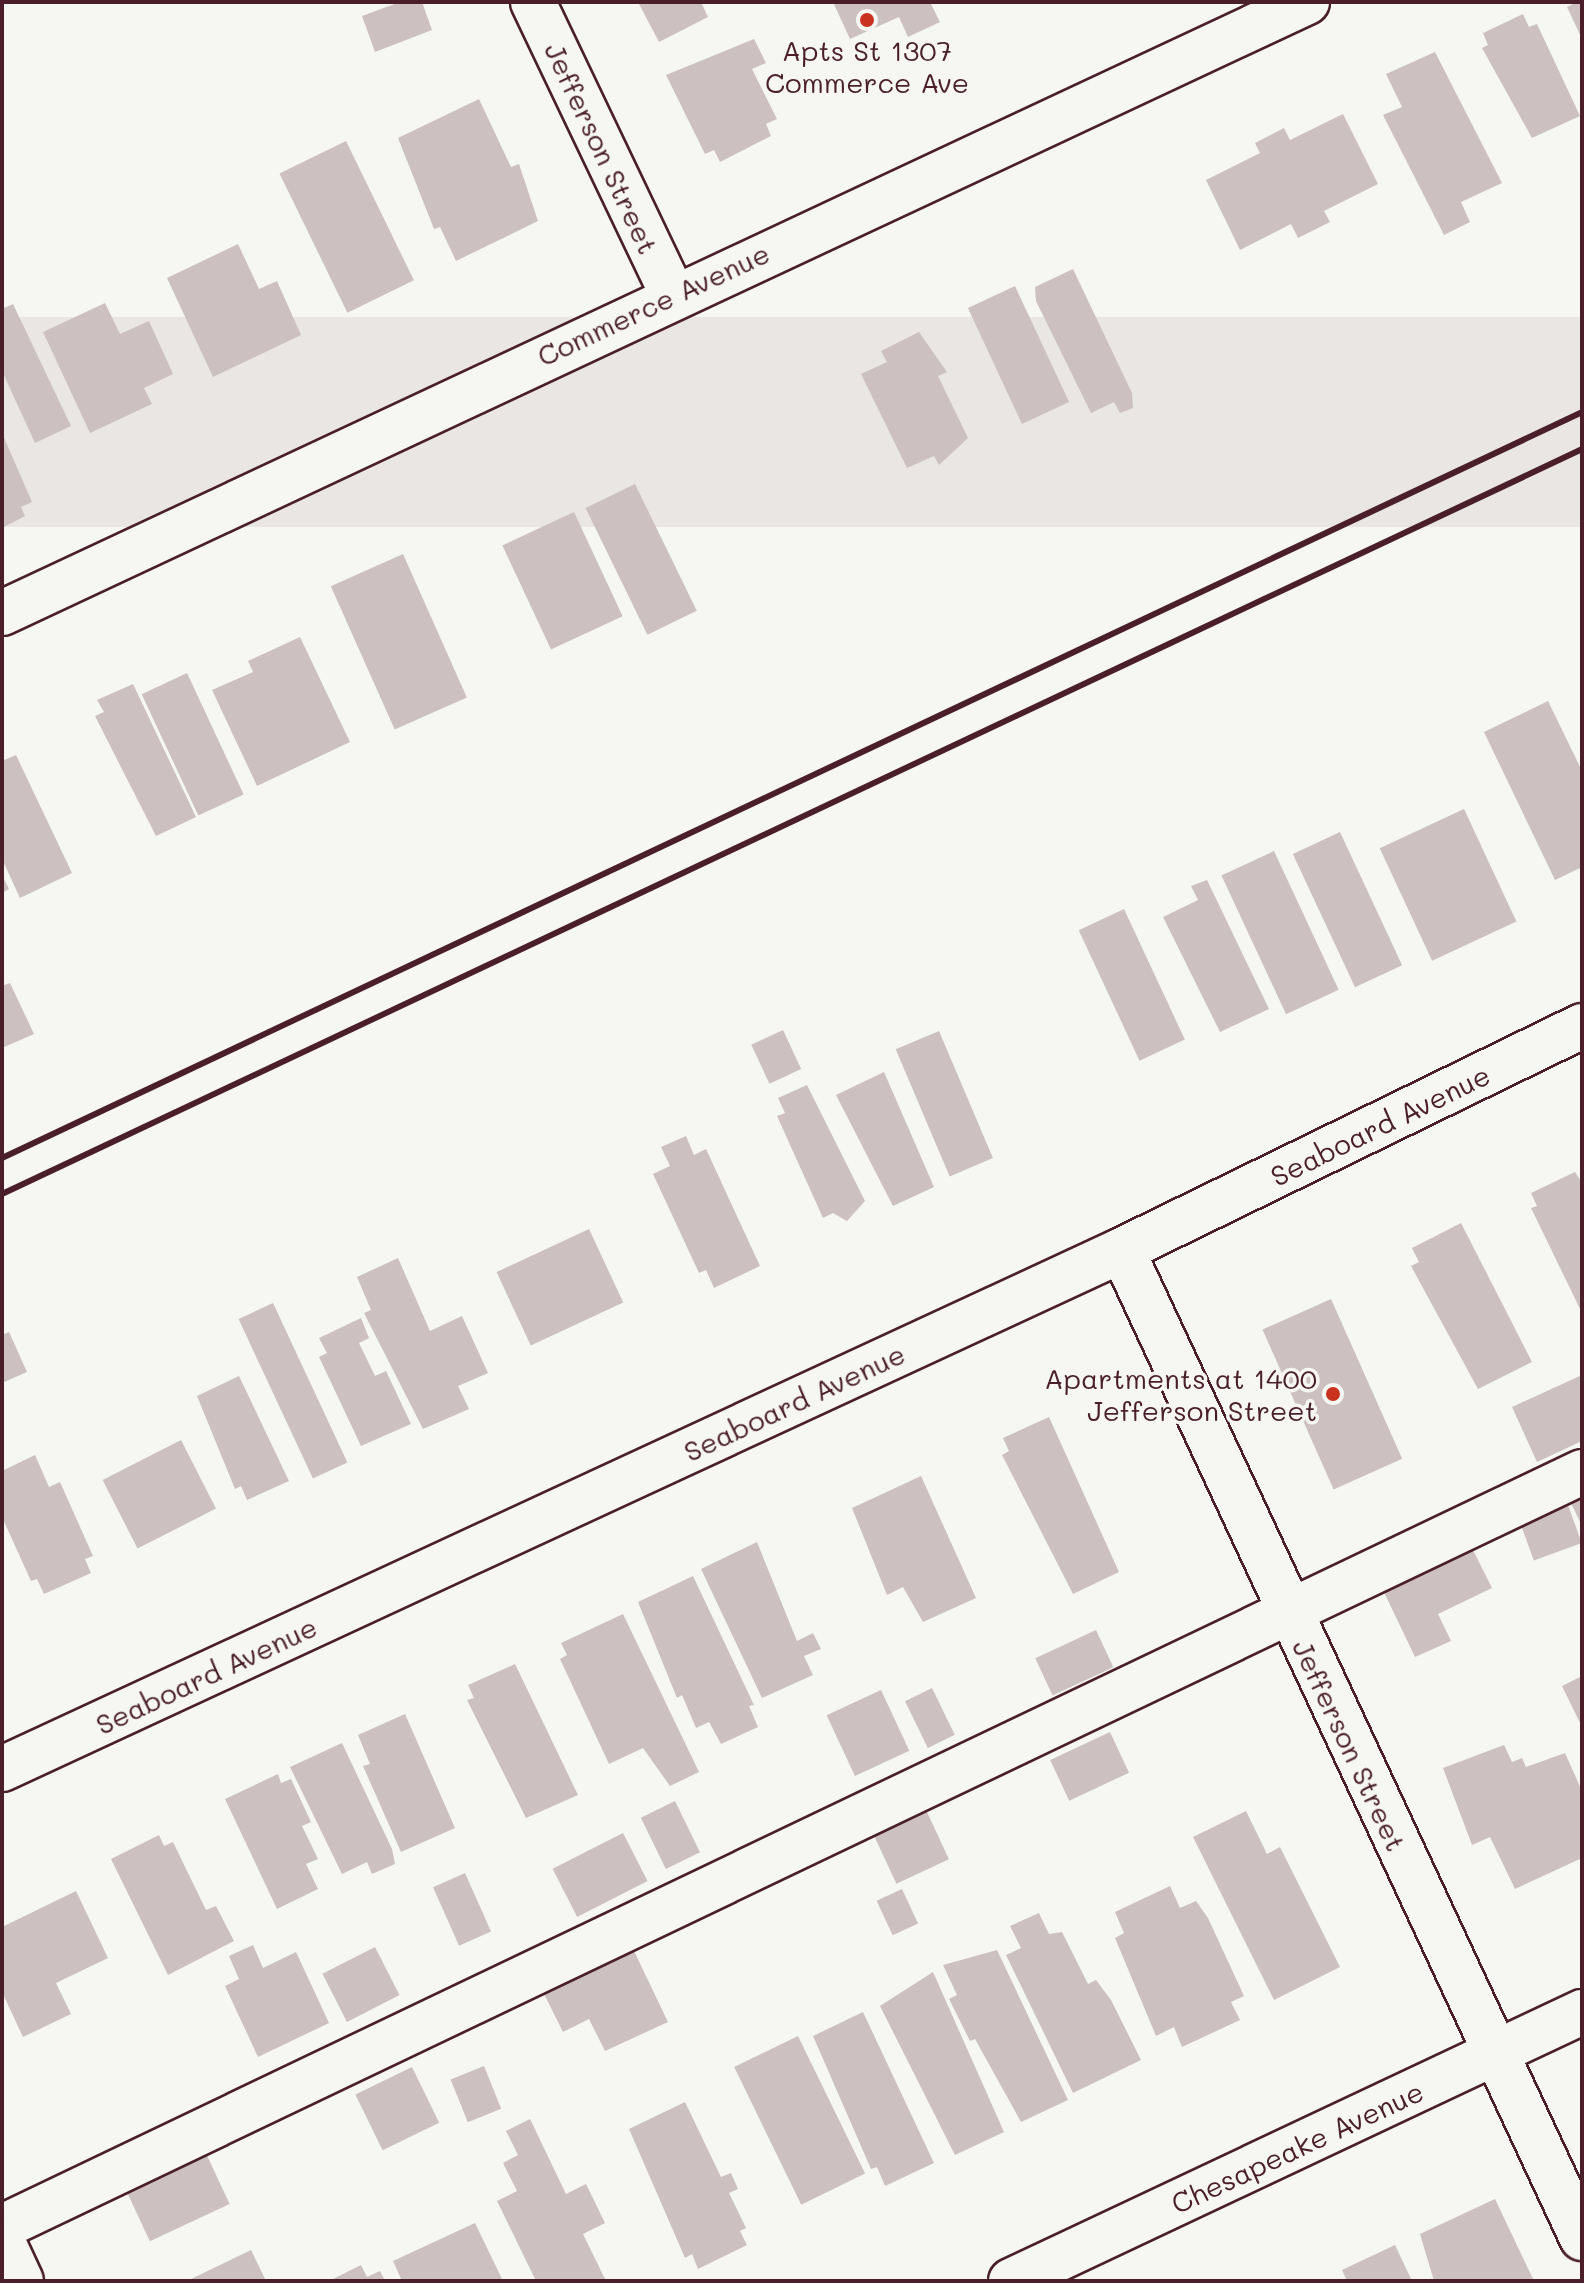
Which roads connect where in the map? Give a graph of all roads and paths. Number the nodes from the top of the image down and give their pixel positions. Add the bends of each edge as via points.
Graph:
1 (533, 2) edge
2 (1307, 2) edge
3 (672, 294) junction
4 (2, 613) edge
5 (1582, 1026) edge
6 (1122, 1250) junction
7 (1582, 1472) edge
8 (1289, 1614) junction
9 (2, 1769) edge
10 (1582, 2012) edge
11 (1495, 2054) junction
12 (2, 2227) edge
13 (1582, 2238) edge
14 (2, 2240) edge
15 (21, 2281) edge
16 (1011, 2281) edge

1 - 3 street, Jefferson Street
2 - 3 street, Commerce Avenue
3 - 4 street, Commerce Avenue
5 - 6 street, Seaboard Avenue
6 - 8 street, Jefferson Street
6 - 9 street, Seaboard Avenue
7 - 8 street
8 - 11 street, Jefferson Street
8 - 12 street
10 - 11 street, Chesapeake Avenue
11 - 13 street, Jefferson Street
11 - 16 street, Chesapeake Avenue
14 - 15 street

